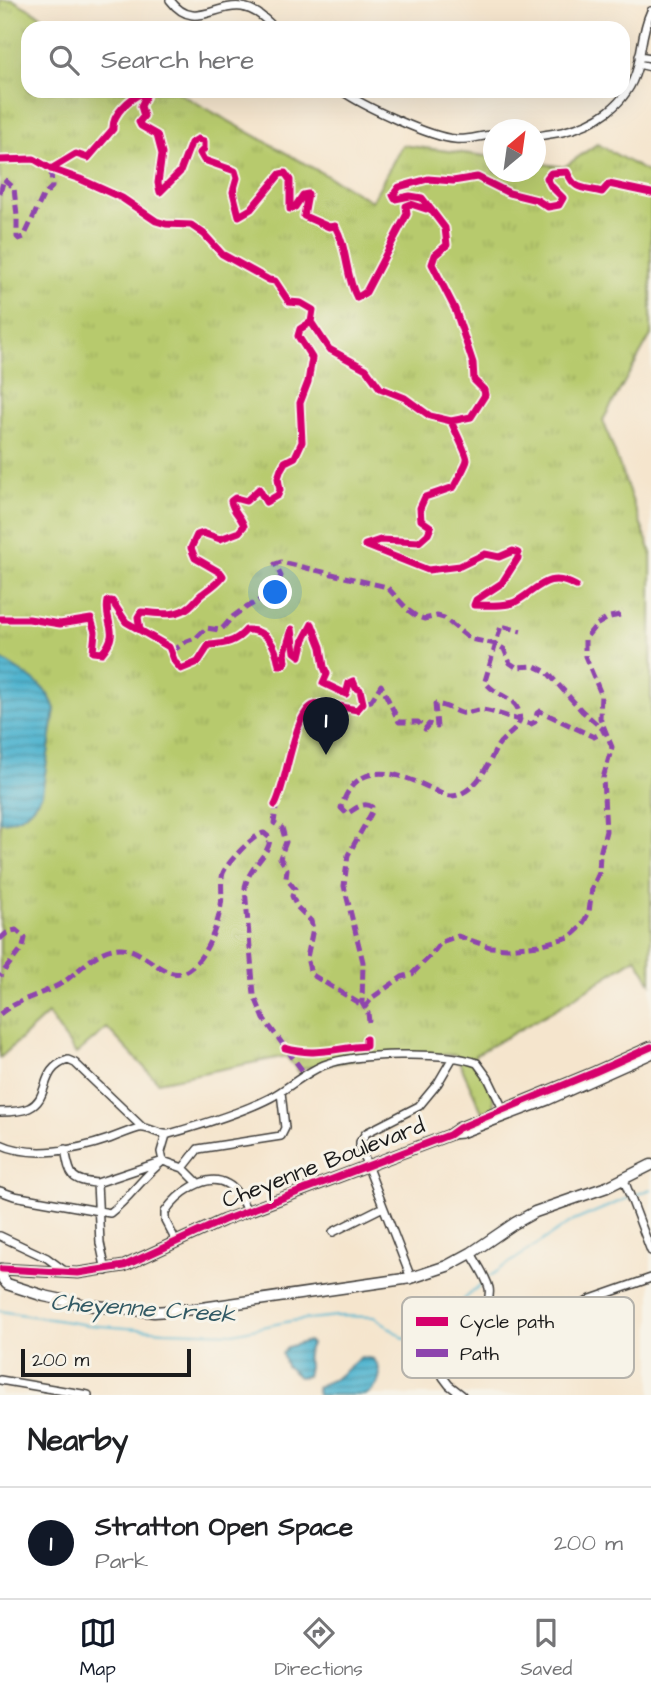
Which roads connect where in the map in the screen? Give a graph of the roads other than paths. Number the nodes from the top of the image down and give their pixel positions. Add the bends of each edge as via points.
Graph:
1 (170, 0) edge
2 (651, 11) edge
3 (267, 21) edge
4 (651, 58) edge
5 (639, 60) junction
6 (651, 67) edge
7 (630, 87) edge
8 (355, 98) edge
9 (622, 98) edge
10 (546, 134) edge
11 (483, 137) edge
12 (651, 1047) edge
13 (651, 1055) edge
14 (452, 1059) junction
15 (281, 1092) junction
16 (503, 1109) junction
17 (0, 1112) edge
18 (142, 1127) junction
19 (166, 1135) junction
20 (449, 1135) junction
21 (0, 1144) edge
22 (65, 1149) junction
23 (163, 1160) junction
24 (368, 1165) junction
25 (651, 1165) edge
26 (183, 1168) junction
27 (624, 1180) junction
28 (97, 1182) junction
29 (198, 1183) junction
30 (0, 1191) edge
31 (383, 1207) junction
32 (247, 1211) junction
33 (97, 1212) junction
34 (647, 1229) edge
35 (333, 1232) dead end
36 (0, 1236) edge
37 (176, 1241) junction
38 (651, 1251) edge
39 (471, 1253) junction
40 (1, 1269) edge
41 (106, 1271) junction
42 (67, 1273) junction
43 (411, 1278) junction
44 (651, 1278) edge
45 (489, 1297) edge
46 (597, 1297) edge
47 (444, 1378) edge
48 (0, 1380) edge
49 (88, 1395) edge
50 (462, 1395) edge

1 - 3 street via 192,15 246,8
2 - 5 street
4 - 5 street
5 - 6 street
5 - 7 street
8 - 11 street via 448,138
9 - 10 street via 600,118
12 - 16 street, Cheyenne Boulevard
13 - 20 street, Cheyenne Boulevard via 548,1101
14 - 15 street via 375,1056 337,1061 305,1074
14 - 16 street via 481,1066
14 - 24 street via 419,1106 362,1137 360,1147
15 - 19 street
15 - 26 street via 285,1122 281,1136 198,1149
16 - 20 street, Cheyenne Boulevard
17 - 18 street via 34,1105 50,1071 72,1061
18 - 19 street
18 - 22 street
19 - 23 street
20 - 24 street, Cheyenne Boulevard
21 - 22 street via 21,1152
22 - 28 street via 73,1177
23 - 26 street
23 - 28 street
23 - 33 street via 114,1210
24 - 31 street
24 - 32 street, Cheyenne Boulevard
25 - 27 street
26 - 29 street
27 - 34 street
27 - 39 street via 528,1216
28 - 33 street
29 - 32 street via 225,1182
29 - 37 street via 165,1212
30 - 33 street
31 - 35 street
31 - 43 street
32 - 37 street, Cheyenne Boulevard
33 - 41 street
34 - 38 street
36 - 42 street
37 - 41 street, Cheyenne Boulevard via 134,1263
39 - 43 street
39 - 45 street
40 - 42 street, Cheyenne Boulevard
40 - 43 street via 7,1284 44,1296 154,1312
41 - 42 street, Cheyenne Boulevard
44 - 46 street
47 - 50 street
48 - 49 street

